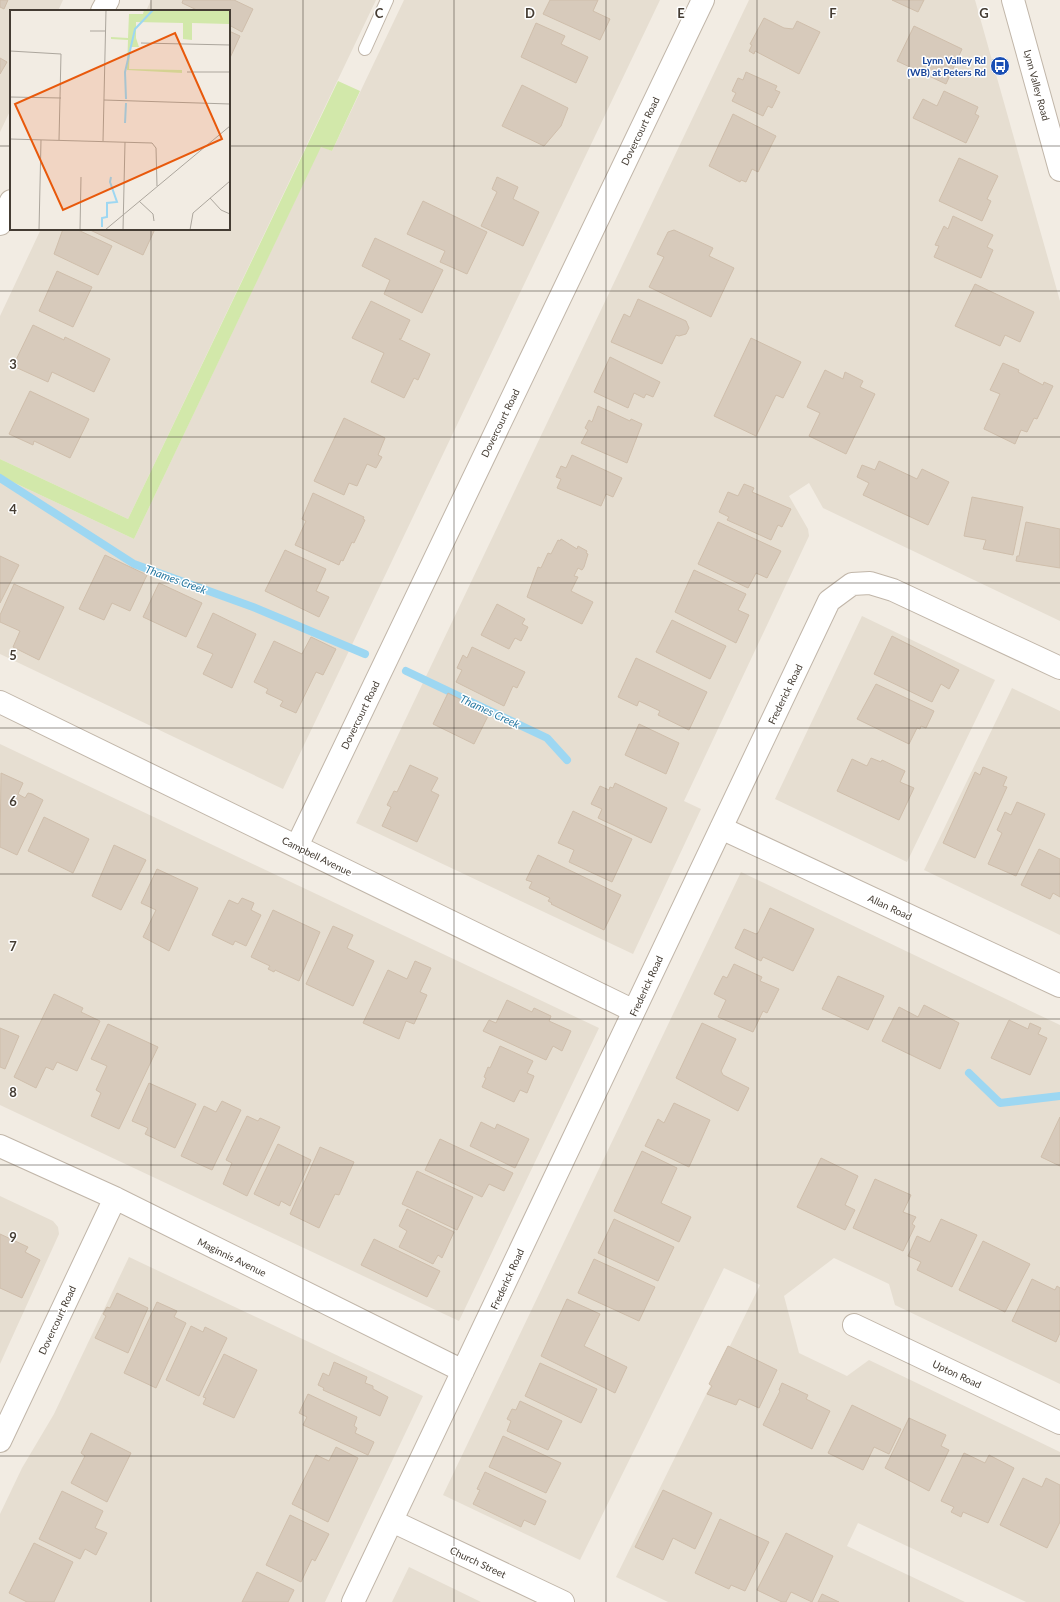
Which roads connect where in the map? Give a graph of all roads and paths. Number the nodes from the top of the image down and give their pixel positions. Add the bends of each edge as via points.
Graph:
1 (108, 0) edge
2 (387, 0) edge
3 (703, 0) edge
4 (1013, 0) edge
5 (103, 10) edge
6 (365, 49) dead end
7 (1060, 170) edge
8 (10, 204) edge
9 (0, 224) edge
10 (1060, 668) edge
11 (0, 702) edge
12 (721, 828) junction
13 (297, 846) junction
14 (1060, 986) edge
15 (634, 1011) junction
16 (0, 1146) edge
17 (115, 1198) junction
18 (854, 1325) dead end
19 (463, 1371) junction
20 (1060, 1423) edge
21 (0, 1442) edge
22 (392, 1521) junction
23 (353, 1602) edge
24 (563, 1602) edge

1 - 5 street
2 - 6 lane
3 - 13 street, Dovercourt Road
4 - 7 street, Lynn Valley Road
8 - 9 street
10 - 12 street, Frederick Road via 893,590 870,583 852,584 829,601
11 - 13 street, Campbell Avenue
12 - 14 street, Allan Road
12 - 15 street, Frederick Road
13 - 15 street, Campbell Avenue
15 - 19 street, Frederick Road
16 - 17 street, Maginnis Avenue
17 - 19 street, Maginnis Avenue
17 - 21 street, Dovercourt Road
18 - 20 street, Upton Road
19 - 22 street, Frederick Road
22 - 23 street, Frederick Road
22 - 24 street, Church Street

